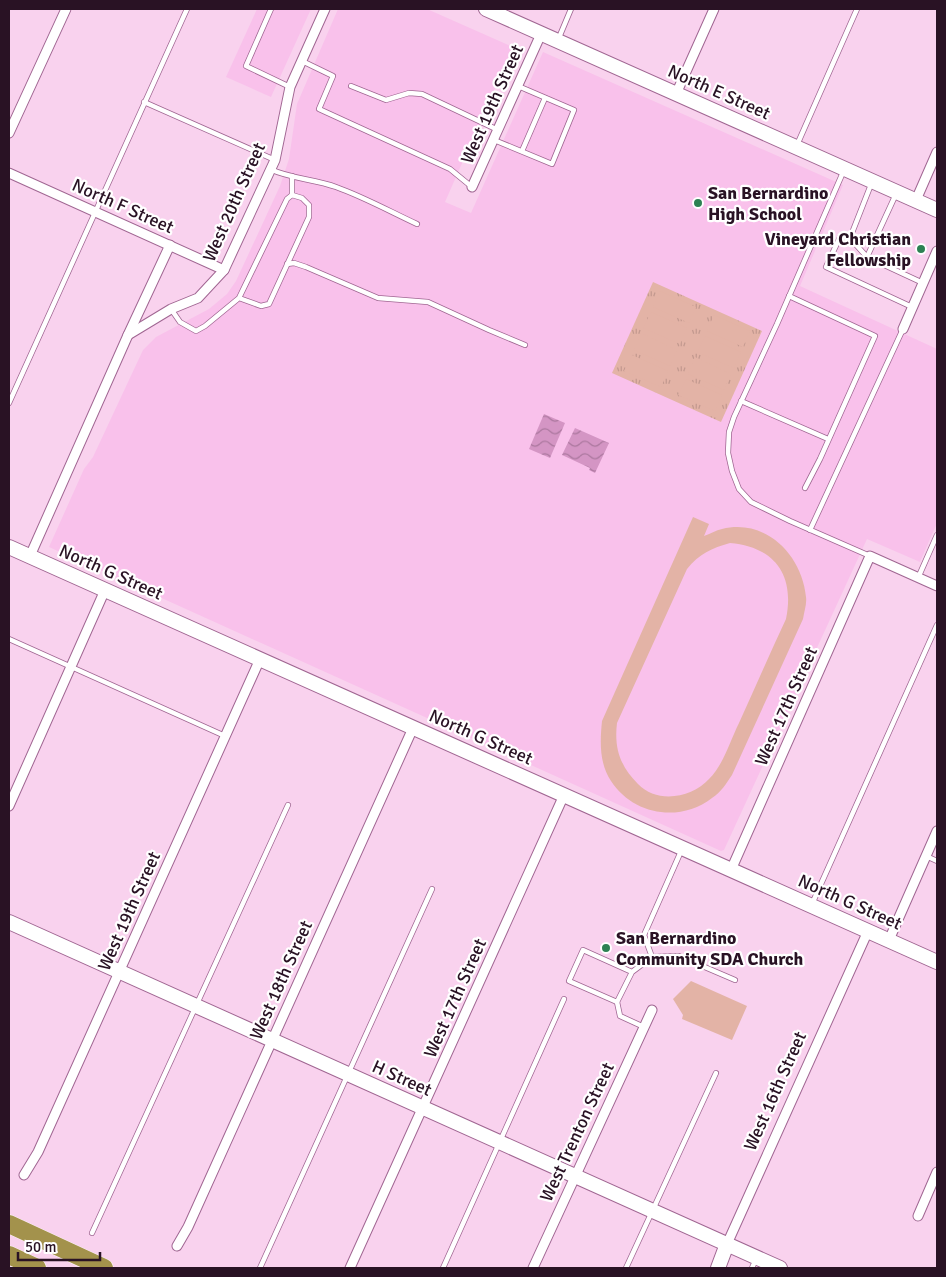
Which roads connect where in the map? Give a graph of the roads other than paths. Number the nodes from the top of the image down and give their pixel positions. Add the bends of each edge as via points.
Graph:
1 (66, 9) edge
2 (187, 9) edge
3 (271, 9) edge
4 (325, 9) edge
5 (486, 9) edge
6 (571, 9) edge
7 (714, 9) edge
8 (857, 9) edge
9 (542, 34) junction
10 (557, 41) junction
11 (301, 61) junction
12 (351, 86) dead end
13 (518, 86) junction
14 (290, 87) junction
15 (676, 94) junction
16 (545, 98) junction
17 (144, 102) junction
18 (498, 130) junction
19 (9, 133) edge
20 (494, 140) junction
21 (796, 147) junction
22 (522, 151) junction
23 (937, 152) edge
24 (275, 160) junction
25 (935, 162) edge
26 (844, 169) junction
27 (270, 170) junction
28 (9, 173) edge
29 (292, 176) junction
30 (872, 181) junction
31 (472, 187) joint
32 (896, 192) junction
33 (292, 195) junction
34 (916, 200) junction
35 (937, 210) edge
36 (94, 211) junction
37 (417, 224) dead end
38 (850, 238) junction
39 (170, 245) junction
40 (937, 251) edge
41 (867, 257) junction
42 (287, 264) junction
43 (224, 270) junction
44 (923, 283) junction
45 (789, 296) junction
46 (240, 298) junction
47 (912, 307) junction
48 (171, 309) junction
49 (902, 329) joint
50 (128, 335) junction
51 (525, 345) dead end
52 (741, 401) junction
53 (9, 403) edge
54 (828, 440) junction
55 (805, 488) dead end
56 (810, 530) junction
57 (937, 535) edge
58 (9, 547) edge
59 (30, 556) junction
60 (870, 556) junction
61 (918, 578) junction
62 (937, 586) edge
63 (105, 590) junction
64 (937, 625) edge
65 (9, 639) edge
66 (260, 659) junction
67 (72, 666) junction
68 (413, 728) junction
69 (225, 736) junction
70 (564, 795) junction
71 (288, 805) dead end
72 (9, 806) edge
73 (937, 832) edge
74 (682, 848) junction
75 (926, 856) junction
76 (937, 861) edge
77 (731, 870) junction
78 (432, 889) dead end
79 (812, 906) junction
80 (9, 922) edge
81 (868, 931) junction
82 (889, 940) junction
83 (652, 958) junction
84 (937, 962) edge
85 (119, 971) junction
86 (632, 972) junction
87 (735, 980) dead end
88 (564, 999) dead end
89 (617, 1002) junction
90 (196, 1006) junction
91 (652, 1010) dead end
92 (644, 1027) junction
93 (271, 1040) junction
94 (716, 1072) dead end
95 (348, 1074) junction
96 (423, 1108) junction
97 (500, 1142) junction
98 (937, 1172) edge
99 (24, 1175) dead end
100 (574, 1176) junction
101 (652, 1211) junction
102 (918, 1216) dead end
103 (9, 1224) edge
104 (92, 1233) dead end
105 (727, 1244) junction
106 (177, 1246) dead end
107 (9, 1255) edge
108 (754, 1263) edge
109 (37, 1268) edge
110 (104, 1268) edge
111 (260, 1268) edge
112 (350, 1268) edge
113 (443, 1268) edge
114 (533, 1268) edge
115 (626, 1268) edge
116 (718, 1268) edge
117 (780, 1268) edge

1 - 19 street
2 - 17 lane
3 - 14 lane via 246,66
4 - 11 street, West 20th Street
5 - 9 street, North E Street
6 - 10 lane
7 - 15 street
8 - 21 lane
9 - 10 street, North E Street
9 - 13 street, West 19th Street
10 - 15 street, North E Street
11 - 14 street, West 20th Street
11 - 31 lane via 333,76 318,109 450,169
12 - 18 lane via 386,100 409,93 422,94
13 - 16 lane
13 - 18 street, West 19th Street
14 - 24 street, West 20th Street
15 - 21 street, North E Street
16 - 22 lane
16 - 22 lane via 574,110 552,164
17 - 24 lane
17 - 36 lane
18 - 20 street, West 19th Street
20 - 22 lane
20 - 31 street, West 19th Street
21 - 26 street, North E Street
23 - 25 street
24 - 27 street, West 20th Street
25 - 34 street
26 - 30 street, North E Street
26 - 45 lane
27 - 29 lane
27 - 43 street, West 20th Street
28 - 36 street, North F Street
29 - 33 lane
29 - 37 lane via 336,187
30 - 32 street, North E Street
30 - 38 lane
32 - 34 street, North E Street
32 - 41 lane
33 - 42 lane via 309,205 309,217
33 - 46 lane via 287,199
34 - 35 street, North E Street
36 - 39 street, North F Street
36 - 53 lane
38 - 41 lane
38 - 47 lane via 840,237 826,267
39 - 43 street, North F Street
39 - 50 street
40 - 44 street
41 - 44 lane
42 - 46 lane via 269,304 261,306
42 - 51 lane via 306,267 378,298 428,302
43 - 48 street, West 20th Street via 198,298
44 - 47 street
45 - 52 lane
45 - 54 lane via 875,336
46 - 48 lane via 196,331 180,322
47 - 49 street
48 - 50 street, West 20th Street
49 - 56 lane
50 - 59 street
52 - 54 lane
52 - 56 lane via 729,432 728,453 738,489 751,502
54 - 55 lane
56 - 60 lane
57 - 61 lane
58 - 59 street, North G Street
59 - 63 street, North G Street
60 - 61 street
60 - 77 street, West 17th Street
61 - 62 street
63 - 66 street, North G Street
63 - 67 street
64 - 79 lane
65 - 67 lane
66 - 68 street, North G Street
66 - 69 street, West 19th Street
67 - 69 lane
67 - 72 street
68 - 70 street, North G Street
68 - 93 street, West 18th Street
69 - 85 street, West 19th Street
70 - 74 street, North G Street
70 - 96 street, West 17th Street
71 - 90 lane
73 - 75 street
74 - 77 street, North G Street
74 - 83 lane via 644,935
75 - 76 lane
75 - 82 street
77 - 79 street, North G Street
78 - 95 lane
79 - 81 street, North G Street
80 - 85 street, H Street
81 - 82 street, North G Street
81 - 105 street, West 16th Street
82 - 84 street, North G Street
83 - 86 lane
83 - 87 lane via 679,956
85 - 90 street, H Street
85 - 99 street, West 19th Street via 38,1152
86 - 89 lane
86 - 89 lane via 582,950 569,981
88 - 97 lane
89 - 92 lane via 620,1016
90 - 93 street, H Street
90 - 104 lane
91 - 92 street, West Trenton Street
92 - 100 street, West Trenton Street
93 - 95 street, H Street
93 - 106 street, West 18th Street
94 - 101 lane
95 - 96 street, H Street
95 - 111 lane
96 - 97 street, H Street
96 - 112 street, West 17th Street
97 - 100 street, H Street
97 - 113 lane
98 - 102 street
100 - 101 street, H Street
100 - 114 street, West Trenton Street
101 - 105 street, H Street
101 - 115 lane
103 - 110 highway
105 - 108 street, H Street
105 - 116 street, West 16th Street
107 - 109 highway
108 - 117 street, H Street

